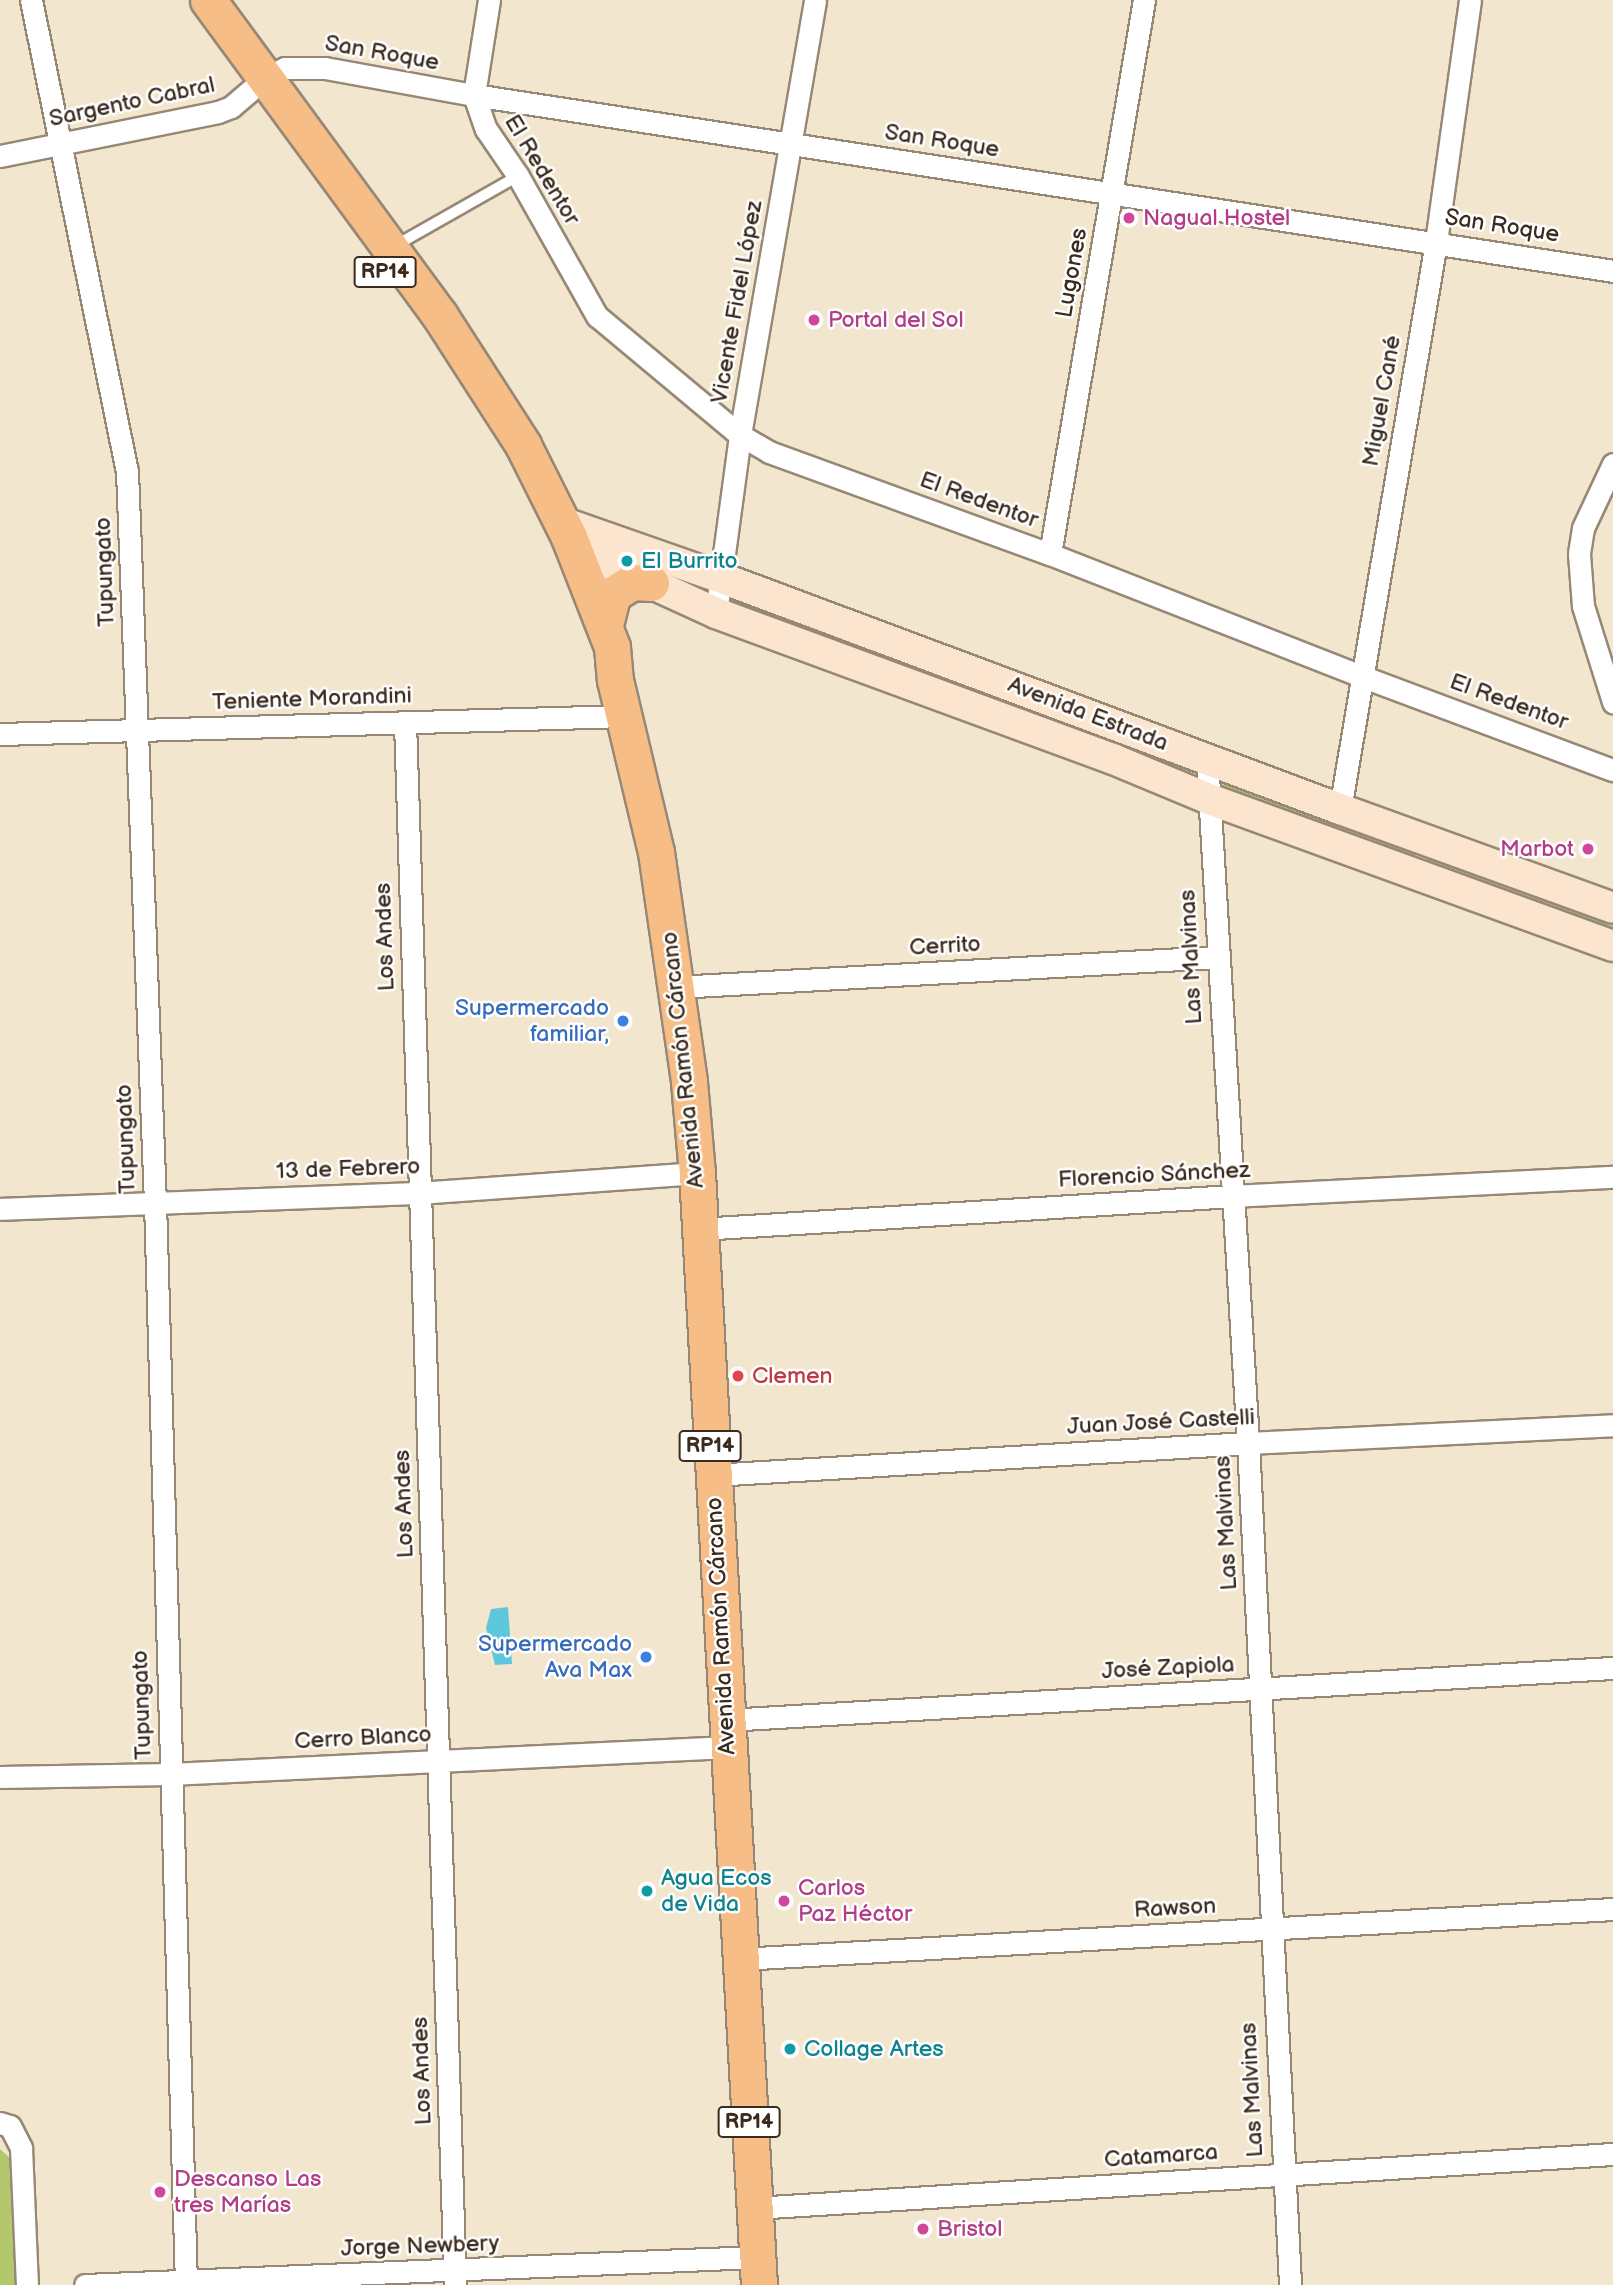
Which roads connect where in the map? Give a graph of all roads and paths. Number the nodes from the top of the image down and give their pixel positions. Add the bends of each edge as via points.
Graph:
1 (31, 0) edge
2 (185, 0) edge
3 (208, 0) edge
4 (488, 0) edge
5 (815, 0) edge
6 (1144, 0) edge
7 (1470, 0) edge
8 (258, 84) junction
9 (474, 95) junction
10 (61, 144) junction
11 (790, 144) junction
12 (0, 156) edge
13 (518, 176) junction
14 (1112, 194) junction
15 (1436, 242) junction
16 (390, 248) junction
17 (1613, 271) edge
18 (740, 435) junction
19 (508, 459) junction
20 (1613, 464) edge
21 (568, 535) junction
22 (1050, 554) junction
23 (719, 577) junction
24 (650, 583) junction
25 (716, 613) junction
26 (605, 625) junction
27 (1361, 676) junction
28 (615, 680) junction
29 (1613, 702) edge
30 (625, 716) junction
31 (405, 722) junction
32 (1122, 727) junction
33 (138, 731) junction
34 (0, 734) edge
35 (1113, 759) junction
36 (1208, 759) junction
37 (1613, 770) edge
38 (1209, 799) junction
39 (1340, 810) junction
40 (1430, 841) junction
41 (1420, 874) junction
42 (1613, 908) edge
43 (1613, 946) edge
44 (1217, 957) junction
45 (676, 987) junction
46 (697, 1173) junction
47 (1613, 1177) edge
48 (418, 1193) junction
49 (1232, 1196) junction
50 (155, 1202) junction
51 (0, 1209) edge
52 (699, 1229) junction
53 (1613, 1425) edge
54 (1248, 1443) junction
55 (712, 1475) junction
56 (1613, 1668) edge
57 (1260, 1689) junction
58 (727, 1734) junction
59 (440, 1761) junction
60 (170, 1774) junction
61 (0, 1777) edge
62 (1613, 1909) edge
63 (1272, 1929) junction
64 (740, 1959) junction
65 (8, 2129) edge
66 (1613, 2154) edge
67 (1283, 2174) junction
68 (754, 2208) junction
69 (758, 2271) edge
70 (454, 2278) edge
71 (186, 2283) edge
72 (27, 2285) edge
73 (85, 2285) edge
74 (1290, 2285) edge

1 - 10 street, Tupungato
2 - 8 main road, Avenida Ramón Cárcano / RP14
3 - 8 main road, Avenida Ramón Cárcano / RP14
4 - 9 street
5 - 11 street, Vicente Fidel López
6 - 14 street, Lugones
7 - 15 street, Miguel Cané
8 - 9 street, San Roque via 285,68 325,68
8 - 10 street, Sargento Cabral via 218,112
8 - 16 main road, Avenida Ramón Cárcano / RP14
8 - 19 main road, Avenida Ramón Cárcano / RP14 via 434,341
9 - 11 street, San Roque
9 - 13 street, El Redentor via 486,129
10 - 12 street, Sargento Cabral
10 - 33 street, Tupungato via 127,471
11 - 14 street, San Roque
11 - 18 street, Vicente Fidel López
13 - 16 lane
13 - 18 street, El Redentor via 597,316
14 - 15 street, San Roque
14 - 22 street, Lugones
15 - 17 street, San Roque
15 - 27 street, Miguel Cané
16 - 21 main road, Avenida Ramón Cárcano / RP14 via 452,333 523,445
18 - 22 street, El Redentor via 769,452
18 - 23 street, Vicente Fidel López
19 - 21 main road via 529,479 558,536
19 - 28 main road, Avenida Ramón Cárcano / RP14 via 538,515 596,653
20 - 29 street via 1583,528 1579,554 1583,606
21 - 23 main road, Avenida Estrada
21 - 24 main road, Avenida Estrada
21 - 26 main road, Avenida Ramón Cárcano / RP14
22 - 27 street, El Redentor
23 - 25 street, Vicente Fidel López
23 - 32 main road, Avenida Estrada
24 - 25 main road, Avenida Estrada
24 - 26 main road via 632,582 619,589 609,600
25 - 35 main road, Avenida Estrada
26 - 28 main road, Avenida Ramón Cárcano / RP14
27 - 37 street, El Redentor
27 - 39 street, Miguel Cané
28 - 30 main road, Avenida Ramón Cárcano / RP14
30 - 31 street, Teniente Morandini
30 - 45 main road, Avenida Ramón Cárcano / RP14 via 656,852
31 - 33 street, Teniente Morandini
31 - 48 street, Los Andes
32 - 35 street
32 - 36 main road, Avenida Estrada
33 - 34 street, Teniente Morandini
33 - 50 street, Tupungato
35 - 38 main road, Avenida Estrada
36 - 38 street, Las Malvinas
36 - 39 main road, Avenida Estrada
38 - 41 main road, Avenida Estrada
38 - 44 street, Las Malvinas
39 - 40 main road, Avenida Estrada
40 - 41 main road
40 - 42 main road, Avenida Estrada
41 - 43 main road, Avenida Estrada
44 - 45 street, Cerrito
44 - 49 street, Las Malvinas
45 - 46 main road, Avenida Ramón Cárcano / RP14
46 - 48 street, 13 de Febrero
46 - 52 main road, Avenida Ramón Cárcano / RP14
47 - 49 street, Florencio Sánchez
48 - 50 street, 13 de Febrero
48 - 59 street, Los Andes
49 - 52 street, Florencio Sánchez
49 - 54 street, Las Malvinas
50 - 51 street, 13 de Febrero
50 - 60 street, Tupungato
52 - 55 main road, Avenida Ramón Cárcano / RP14
53 - 54 street, Juan José Castelli
54 - 55 street, Juan José Castelli
54 - 57 street, Las Malvinas
55 - 58 main road, Avenida Ramón Cárcano / RP14
56 - 57 street, José Zapiola
57 - 58 street, José Zapiola
57 - 63 street, Las Malvinas
58 - 59 street, Cerro Blanco
58 - 64 main road, Avenida Ramón Cárcano / RP14
59 - 60 street, Cerro Blanco
59 - 70 street, Los Andes
60 - 61 street, Cerro Blanco
60 - 71 street, Tupungato
62 - 63 street, Rawson
63 - 64 street, Rawson
63 - 67 street, Las Malvinas
64 - 68 main road, Avenida Ramón Cárcano / RP14
65 - 72 street via 21,2148
66 - 67 street, Catamarca
67 - 68 street, Catamarca
67 - 74 street, Las Malvinas
68 - 69 main road, Avenida Ramón Cárcano / RP14
69 - 70 street, Jorge Newbery
70 - 71 street, Jorge Newbery
71 - 73 street, Jorge Newbery

